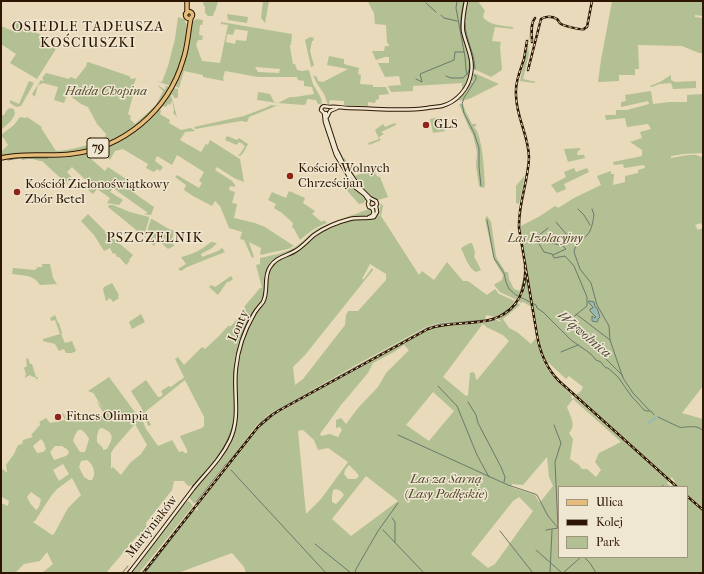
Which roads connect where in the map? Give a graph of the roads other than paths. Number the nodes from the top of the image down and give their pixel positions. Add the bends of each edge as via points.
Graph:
1 (466, 1) edge
2 (188, 3) edge
3 (189, 24) junction
4 (188, 40) junction
5 (338, 107) junction
6 (328, 108) junction
7 (325, 113) junction
8 (328, 121) junction
9 (3, 158) edge
10 (372, 199) junction
11 (369, 201) junction
12 (376, 206) junction
13 (372, 208) junction
14 (368, 217) junction
15 (190, 494) joint
16 (129, 573) edge

1 - 5 main road via 463,28 472,71 466,87 450,103 406,110
2 - 3 main road via 189,12 186,16 189,18
3 - 4 main road, 79
3 - 4 main road
4 - 9 main road, 79 via 177,77 168,94 151,115 129,134 105,146 82,153
5 - 6 main road
5 - 8 main road via 329,113
6 - 7 main road
6 - 7 main road via 323,106 322,110
7 - 8 main road
7 - 11 main road via 325,122 336,155 356,188
8 - 10 main road via 342,161 358,186
10 - 11 main road
10 - 12 main road
11 - 13 main road via 368,206
12 - 13 main road
12 - 14 main road via 375,215 372,218
13 - 14 main road via 372,216
14 - 15 main road, Lonty via 356,217 320,231 297,250 270,266 265,296 246,329 238,353 237,408 232,434 213,466
15 - 16 main road, Martyniaków

